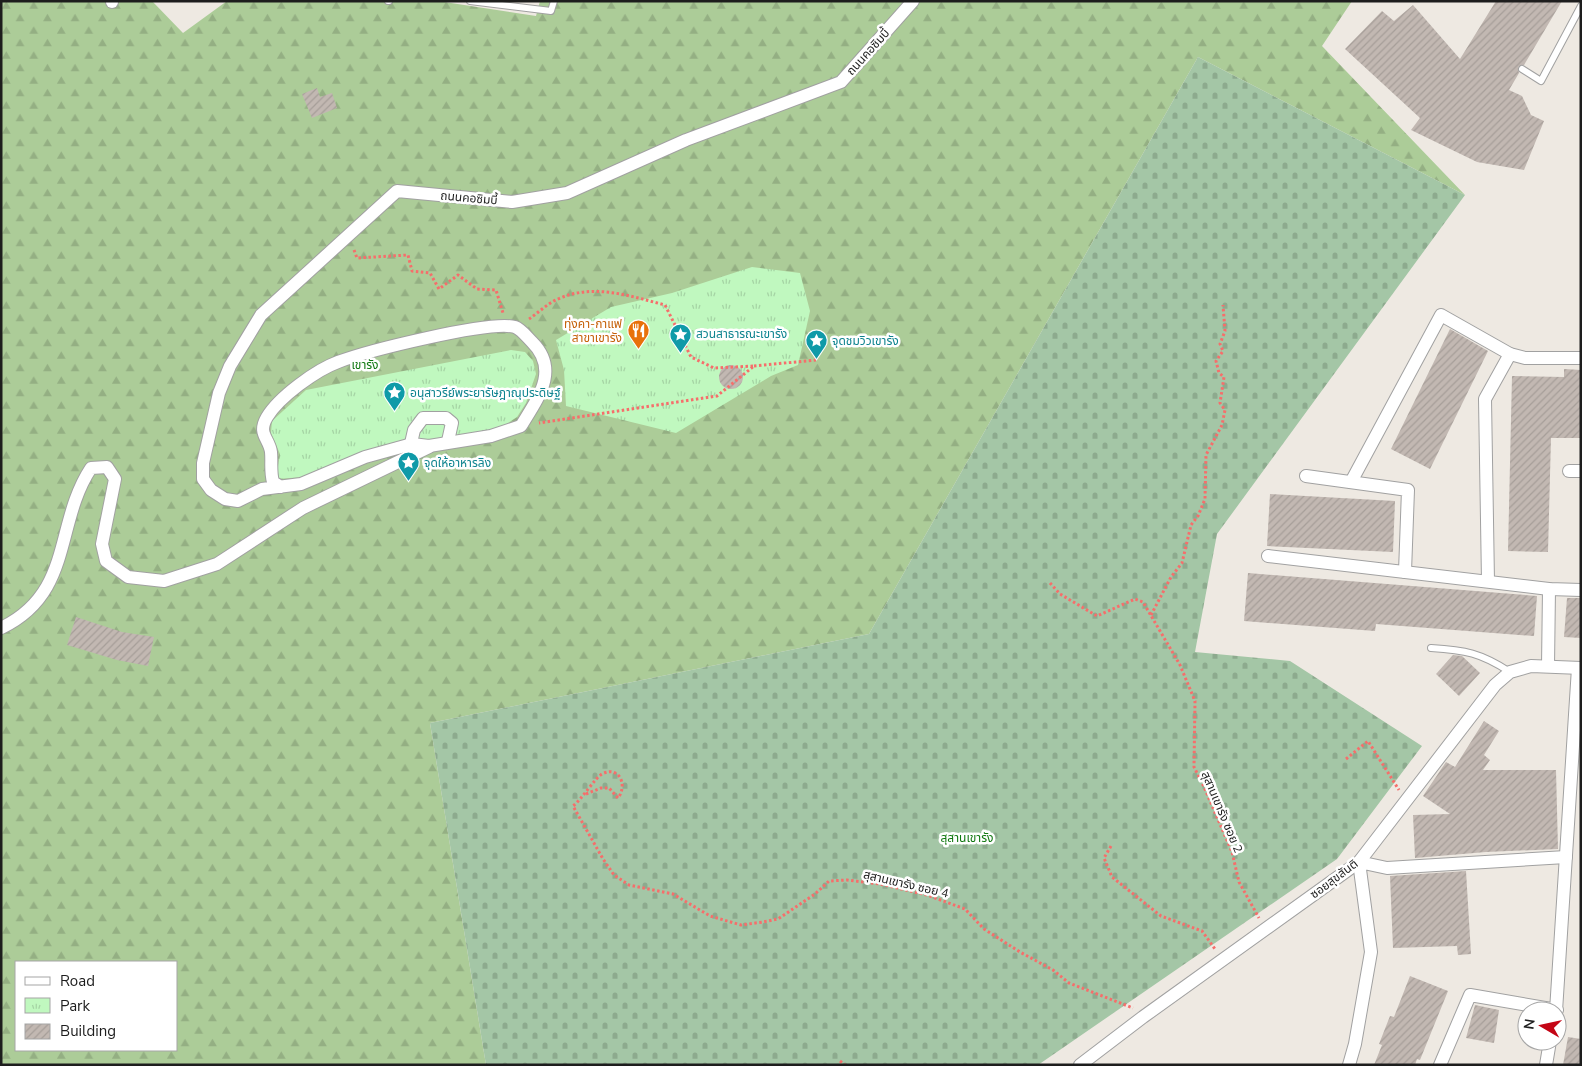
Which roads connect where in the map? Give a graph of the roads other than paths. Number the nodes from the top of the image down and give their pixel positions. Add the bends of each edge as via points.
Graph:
1 (470, 1) edge
2 (554, 1) edge
3 (913, 1) edge
4 (1581, 6) edge
5 (1522, 69) dead end
6 (1510, 354) junction
7 (1581, 358) edge
8 (448, 442) junction
9 (412, 444) junction
10 (429, 446) junction
11 (408, 457) junction
12 (270, 466) junction
13 (1306, 476) dead end
14 (1351, 482) junction
15 (282, 487) junction
16 (262, 489) junction
17 (1268, 556) dead end
18 (1405, 572) junction
19 (1488, 581) junction
20 (1549, 589) junction
21 (1581, 590) edge
22 (1, 628) edge
23 (1431, 648) dead end
24 (1548, 666) junction
25 (1579, 668) edge
26 (1510, 672) junction
27 (1566, 857) junction
28 (1359, 862) junction
29 (1557, 1001) edge
30 (1517, 1003) edge
31 (1548, 1051) edge
32 (1080, 1065) edge
33 (1349, 1065) edge
34 (1440, 1065) edge
35 (1546, 1065) edge

1 - 2 lane via 551,11
3 - 16 street, ถนนคอซิมบี้ via 841,82 686,140 568,194 512,202 396,191 260,315 230,366 219,393 203,462 203,479 211,490 225,499 238,501
4 - 5 lane via 1541,81
6 - 7 street via 1525,358
6 - 14 street via 1441,315
6 - 19 street via 1485,399
8 - 9 street via 452,423 446,418 435,417 423,418 414,430
8 - 10 street
8 - 12 street via 491,436 521,426 541,389 546,369 542,352 512,324 436,336 336,362 293,389 266,418 262,431 271,451
9 - 10 street
9 - 11 street
9 - 15 street via 365,457 301,484
10 - 11 street
11 - 22 street via 303,508 217,564 164,581 128,577 106,562 102,544 115,479 107,467 91,468 81,483 49,584 32,608
12 - 15 street via 273,482
12 - 16 street
13 - 14 street
14 - 18 street via 1408,490
15 - 16 street
17 - 18 street
18 - 19 street
19 - 20 street
20 - 21 street
20 - 24 street
23 - 26 lane via 1465,650 1492,660
24 - 25 street, ซอยสุขสันติ
24 - 26 street, ซอยสุขสันติ via 1531,666
25 - 27 street
26 - 28 street, ซอยสุขสันติ via 1495,685
27 - 28 street via 1387,868
27 - 29 street
28 - 32 street, ซอยสุขสันติ
28 - 33 street via 1371,952
30 - 34 street via 1470,995
31 - 35 street

